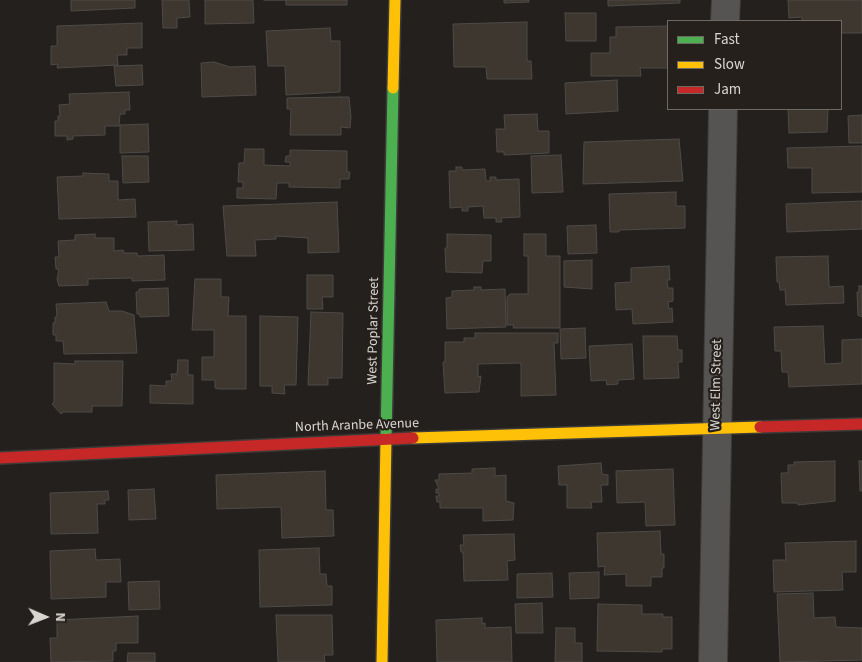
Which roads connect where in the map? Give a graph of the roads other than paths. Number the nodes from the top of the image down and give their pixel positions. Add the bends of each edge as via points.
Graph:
1 (395, 0) edge
2 (726, 0) edge
3 (725, 20) edge
4 (723, 110) edge
5 (862, 424) edge
6 (716, 429) junction
7 (387, 439) junction
8 (0, 458) edge
9 (382, 662) edge
10 (713, 662) edge

1 - 7 street, West Poplar Street
2 - 3 street
4 - 6 street, West Elm Street
5 - 6 street, North Aranbe Avenue
6 - 7 street, North Aranbe Avenue
6 - 10 street, West Elm Street
7 - 8 street, North Aranbe Avenue
7 - 9 street, West Poplar Street

